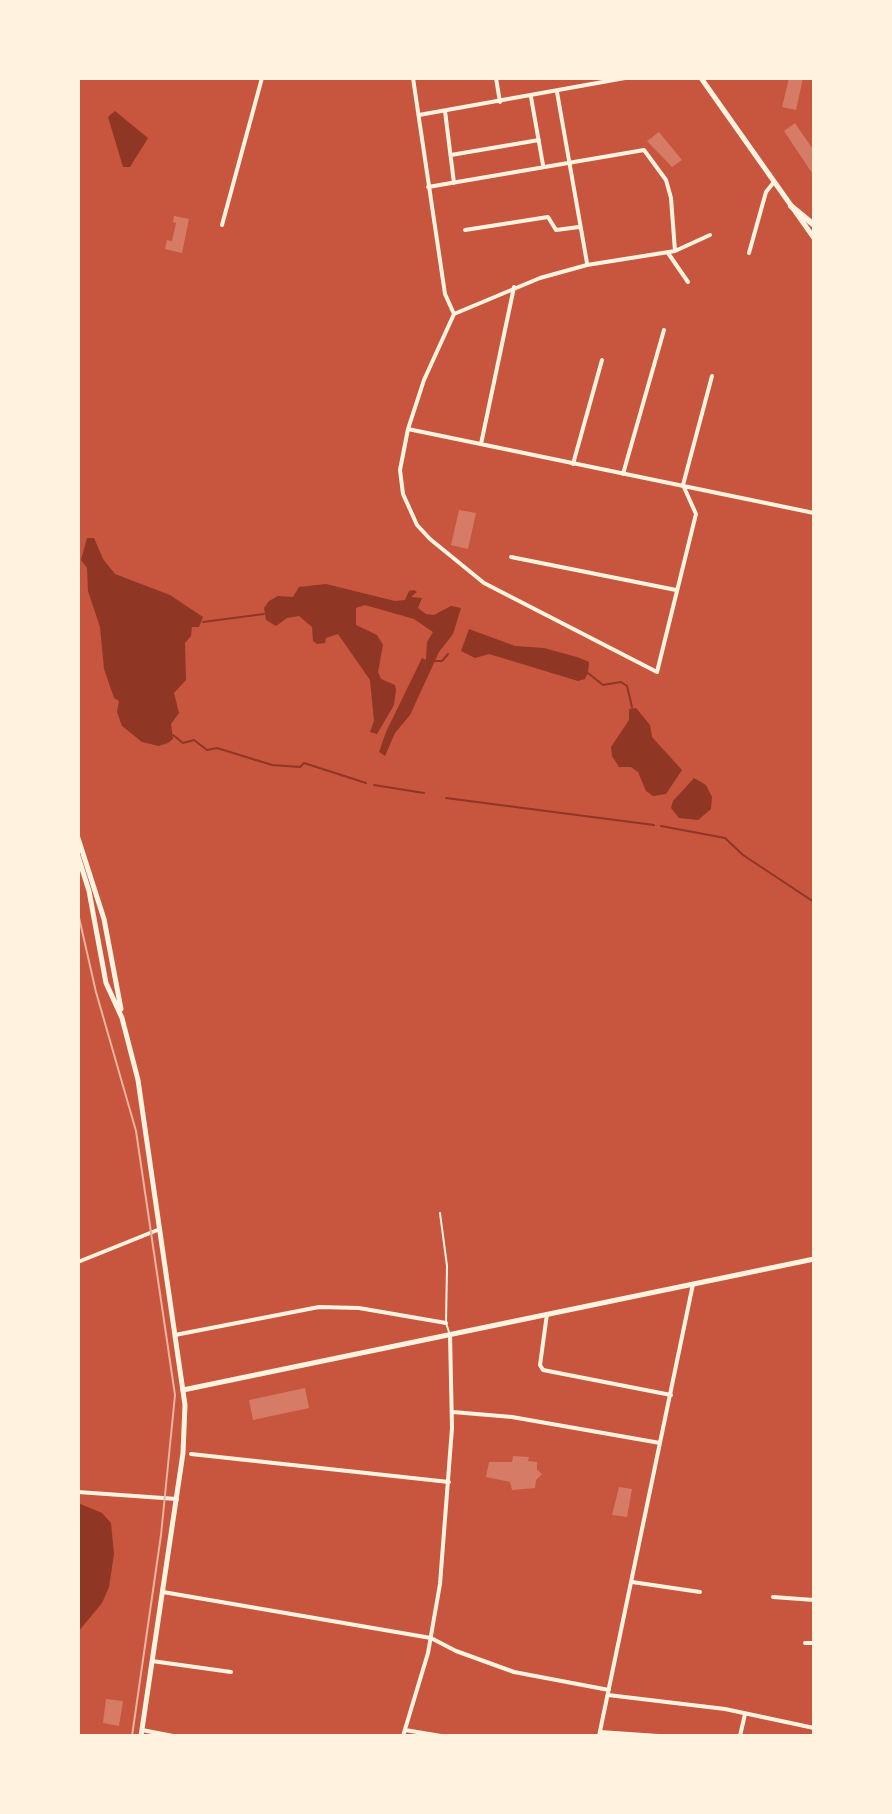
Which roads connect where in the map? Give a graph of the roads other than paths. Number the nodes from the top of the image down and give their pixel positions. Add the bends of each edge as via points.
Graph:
1 (262, 78) edge
2 (413, 78) edge
3 (496, 78) edge
4 (625, 78) edge
5 (701, 78) edge
6 (557, 92) junction
7 (531, 97) junction
8 (500, 102) junction
9 (445, 111) junction
10 (418, 115) junction
11 (539, 140) junction
12 (451, 155) junction
13 (570, 161) junction
14 (543, 165) junction
15 (774, 182) junction
16 (454, 183) junction
17 (428, 187) junction
18 (791, 206) junction
19 (222, 225) dead end
20 (814, 225) edge
21 (579, 227) junction
22 (465, 230) dead end
23 (710, 235) dead end
24 (814, 238) edge
25 (675, 251) junction
26 (668, 253) junction
27 (749, 253) dead end
28 (587, 265) junction
29 (688, 282) dead end
30 (514, 287) junction
31 (454, 314) junction
32 (664, 330) dead end
33 (602, 360) dead end
34 (712, 376) dead end
35 (408, 429) junction
36 (481, 444) junction
37 (573, 464) junction
38 (623, 474) junction
39 (683, 485) junction
40 (814, 513) edge
41 (511, 557) dead end
42 (676, 590) junction
43 (78, 838) edge
44 (78, 856) edge
45 (122, 1018) junction
46 (440, 1213) dead end
47 (160, 1229) junction
48 (814, 1259) edge
49 (78, 1262) edge
50 (693, 1284) junction
51 (547, 1314) junction
52 (446, 1323) junction
53 (450, 1334) junction
54 (175, 1335) junction
55 (183, 1390) junction
56 (671, 1395) junction
57 (453, 1412) junction
58 (661, 1443) junction
59 (191, 1454) dead end
60 (449, 1482) junction
61 (78, 1492) edge
62 (177, 1499) junction
63 (632, 1582) junction
64 (163, 1592) junction
65 (700, 1592) dead end
66 (773, 1597) dead end
67 (814, 1600) edge
68 (431, 1638) junction
69 (805, 1643) dead end
70 (814, 1643) edge
71 (152, 1661) junction
72 (231, 1672) dead end
73 (609, 1692) junction
74 (745, 1714) junction
75 (814, 1728) edge
76 (142, 1733) edge
77 (404, 1733) edge
78 (600, 1734) edge
79 (173, 1736) edge
80 (441, 1736) edge
81 (658, 1736) edge
82 (740, 1736) edge

1 - 19 street
2 - 10 street
3 - 8 street
4 - 6 street
5 - 15 main road
6 - 7 street
6 - 13 street
7 - 8 street
7 - 11 street
8 - 9 street
9 - 10 street
9 - 12 street
10 - 17 street
11 - 12 street
11 - 14 street
12 - 16 street
13 - 14 street
13 - 21 street
13 - 25 street via 648,152 671,198
14 - 16 street
15 - 18 main road
15 - 27 street via 766,192
16 - 17 street
17 - 31 street via 445,294
18 - 20 main road
18 - 24 main road
21 - 22 street via 556,230 548,217
21 - 28 street
23 - 25 street
25 - 26 street
26 - 28 street
26 - 29 street
28 - 30 street
30 - 31 street
30 - 36 street
31 - 35 street
32 - 38 street
33 - 37 street
34 - 39 street
35 - 36 street
35 - 42 street via 400,470 407,505 430,539 484,583 657,672
36 - 37 street
37 - 38 street
38 - 39 street
39 - 40 street
39 - 42 street via 696,514
41 - 42 street
43 - 45 main road via 104,919
44 - 45 main road via 106,983
45 - 47 main road via 144,1115
46 - 52 lane via 447,1266
47 - 49 street
47 - 54 main road
48 - 50 main road
50 - 51 main road
50 - 56 street
51 - 53 main road
51 - 56 street via 543,1370
52 - 53 lane
52 - 54 street via 359,1308 319,1307
53 - 55 main road
53 - 57 street
54 - 55 main road
55 - 62 main road via 185,1437
56 - 58 street
57 - 58 street
57 - 60 street
58 - 63 street
59 - 60 street
60 - 68 street
61 - 62 street
62 - 64 main road
63 - 65 street
63 - 73 street
64 - 68 street
64 - 71 main road
66 - 67 street
68 - 73 street via 514,1672
68 - 77 street
69 - 70 street
71 - 72 street
71 - 76 main road
73 - 74 street
73 - 78 street
74 - 75 street
74 - 82 street
76 - 79 street
77 - 80 street
78 - 81 street

